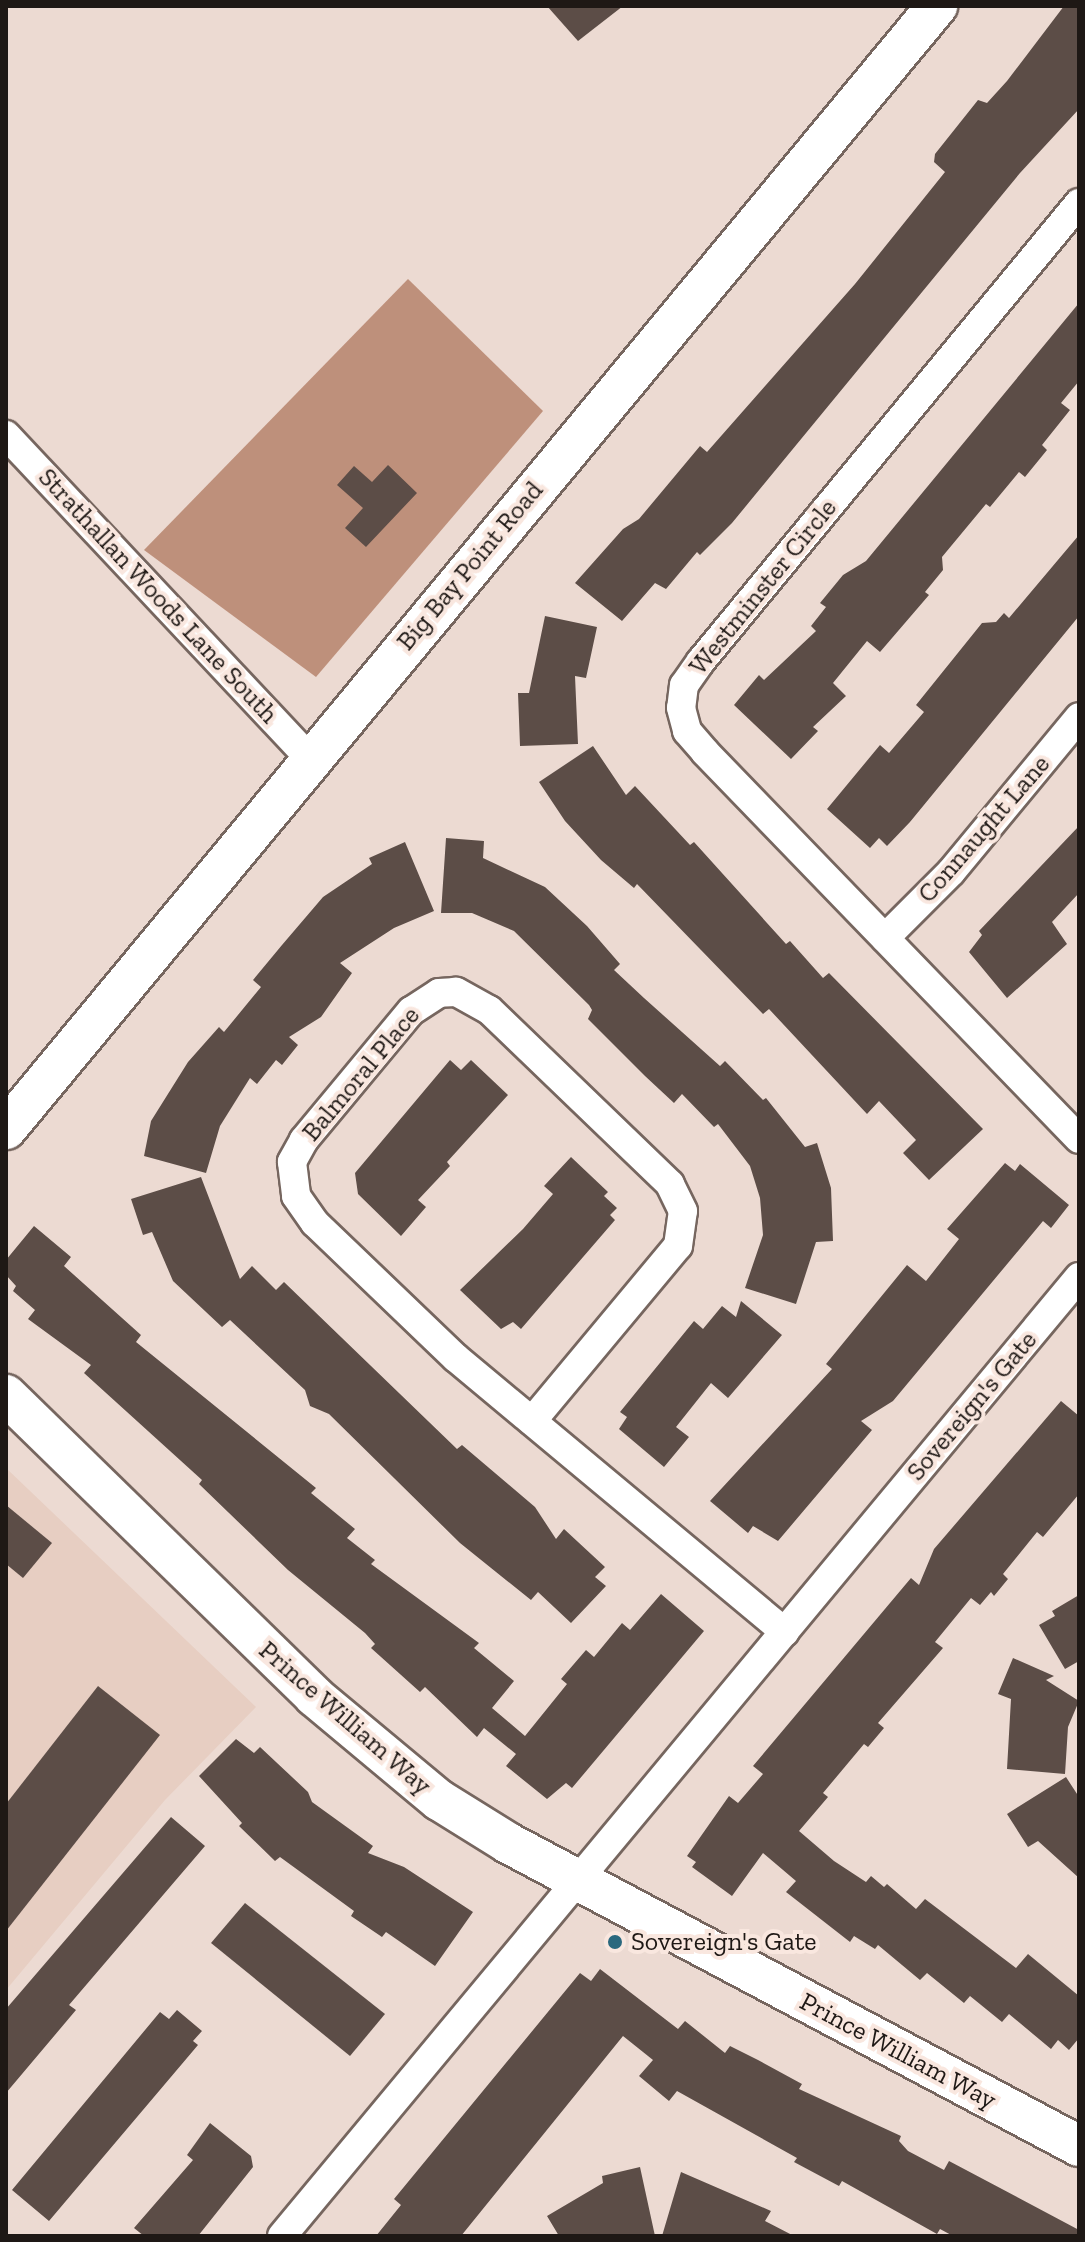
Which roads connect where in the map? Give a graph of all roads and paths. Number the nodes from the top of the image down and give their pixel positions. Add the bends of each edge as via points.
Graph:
1 (937, 6) edge
2 (1079, 203) edge
3 (6, 435) edge
4 (1079, 717) edge
5 (309, 758) junction
6 (885, 938) junction
7 (6, 1129) edge
8 (1079, 1139) edge
9 (1079, 1277) edge
10 (6, 1395) edge
11 (532, 1421) junction
12 (785, 1632) junction
13 (577, 1880) junction
14 (1079, 2146) edge
15 (282, 2236) edge

1 - 5 main road, Big Bay Point Road
2 - 6 street, Westminster Circle via 684,685 681,708 687,731
3 - 5 street, Strathallan Woods Lane South
4 - 6 street, Connaught Lane via 961,861
5 - 7 main road, Big Bay Point Road
6 - 8 street, Westminster Circle
9 - 12 street, Sovereign's Gate
10 - 13 main road, Prince William Way via 356,1734 439,1800
11 - 11 street, Balmoral Place via 678,1246 683,1211 670,1184 489,1010 456,992 439,993 411,1011 304,1140 292,1162 292,1187 315,1223 456,1358
11 - 12 street, Balmoral Place
12 - 13 street, Sovereign's Gate
13 - 14 main road, Prince William Way
13 - 15 street, Sovereign's Gate

